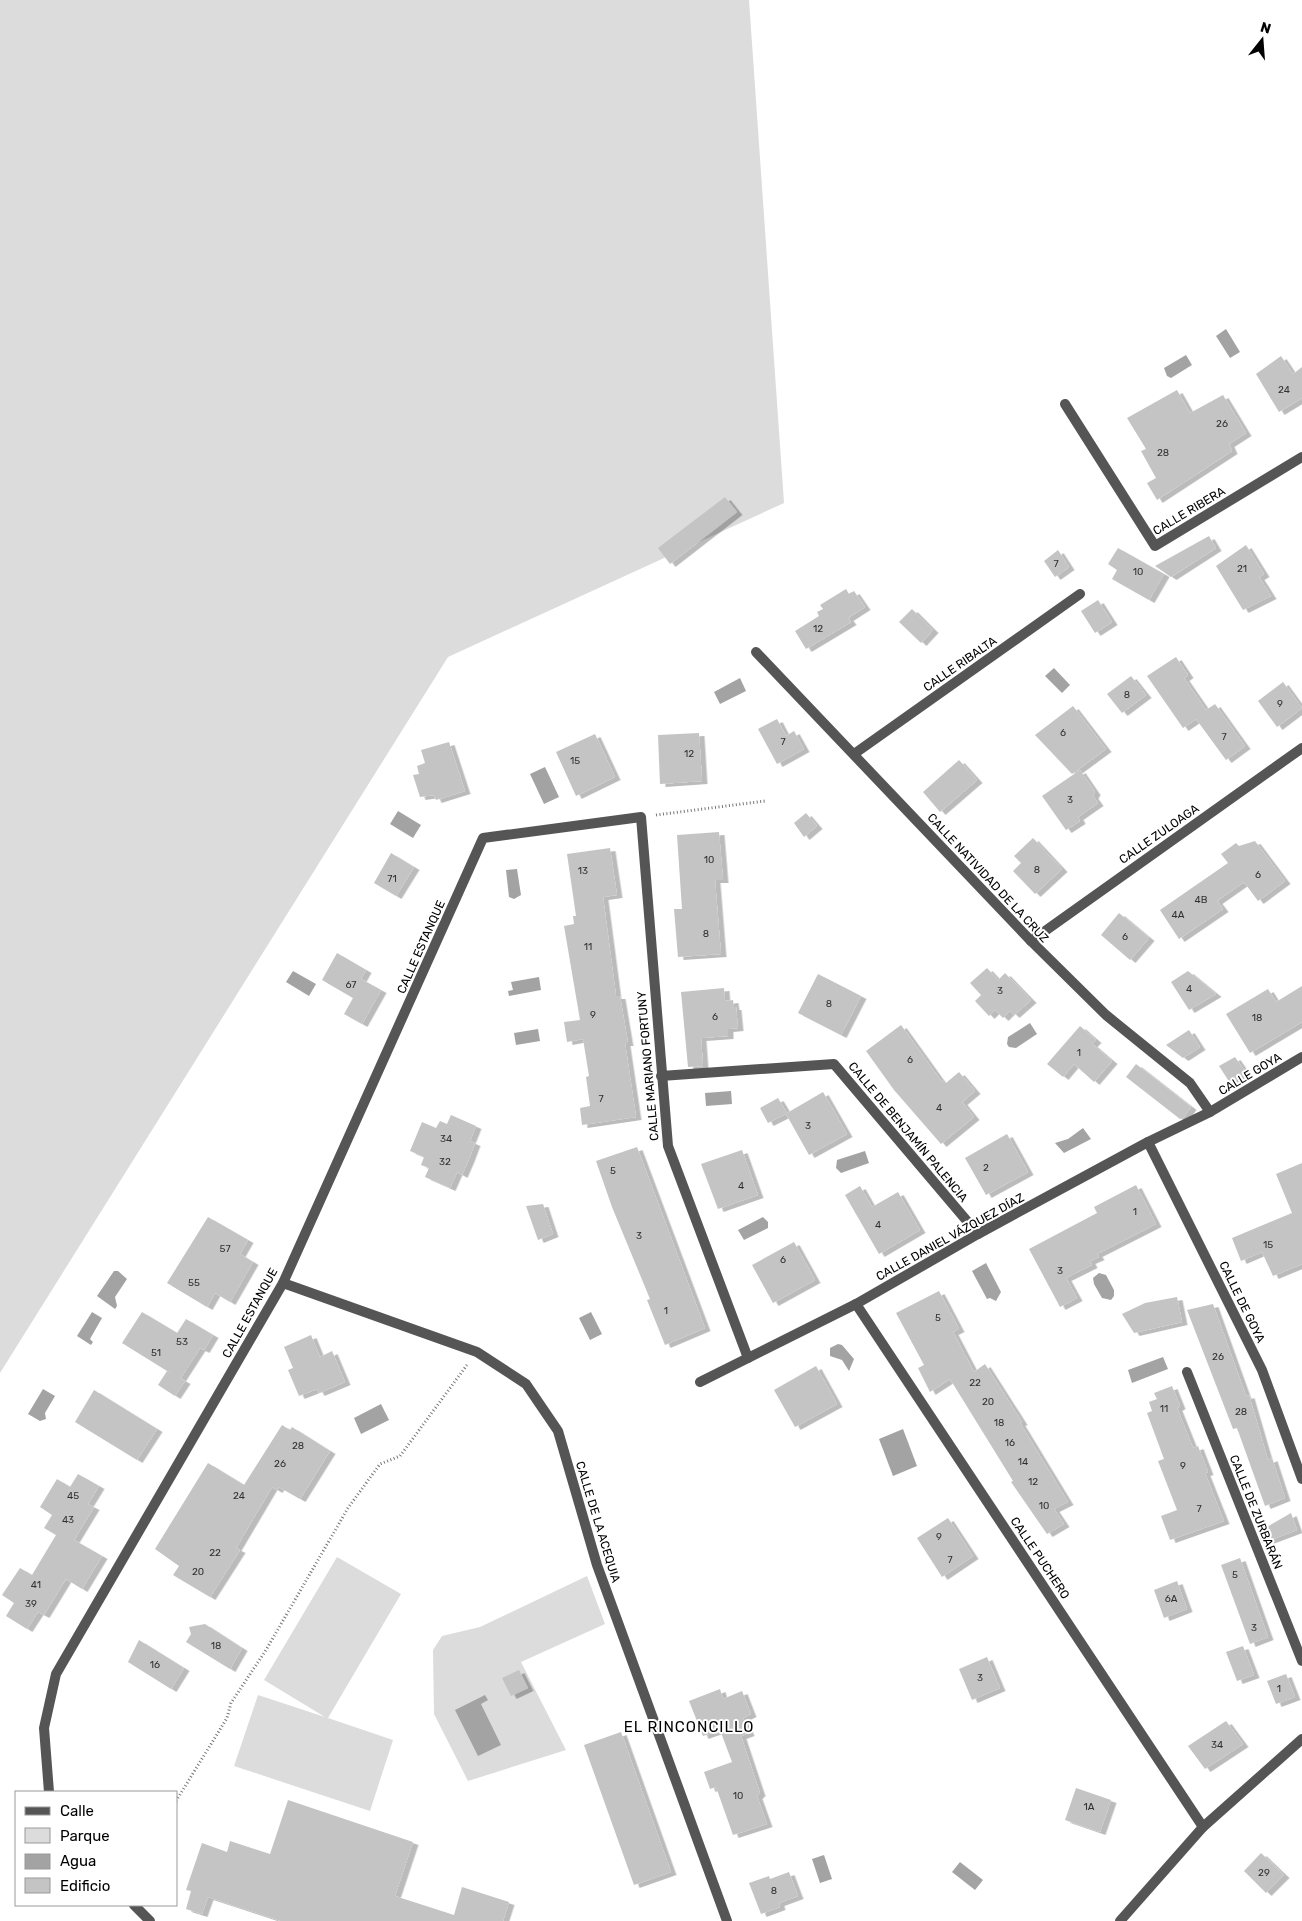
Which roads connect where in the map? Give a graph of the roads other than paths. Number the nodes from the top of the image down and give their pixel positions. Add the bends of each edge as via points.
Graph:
1 (1065, 404) dead end
2 (1302, 457) edge
3 (1080, 594) dead end
4 (756, 652) dead end
5 (1302, 748) edge
6 (854, 754) junction
7 (641, 817) joint
8 (1031, 941) junction
9 (1302, 1057) edge
10 (661, 1076) junction
11 (1210, 1112) junction
12 (1148, 1142) junction
13 (978, 1234) junction
14 (283, 1283) junction
15 (856, 1304) junction
16 (748, 1358) junction
17 (1187, 1372) dead end
18 (700, 1382) dead end
19 (1302, 1479) edge
20 (1302, 1661) edge
21 (1302, 1739) edge
22 (49, 1791) edge
23 (1203, 1827) junction
24 (135, 1906) edge
25 (150, 1921) edge
26 (727, 1921) edge
27 (1120, 1921) edge

1 - 2 street, CALLE RIBERA via 1154,546
3 - 6 street, CALLE RIBALTA
4 - 6 street, CALLE NATIVIDAD DE LA CRUZ
5 - 8 street, CALLE ZULOAGA
6 - 8 street, CALLE NATIVIDAD DE LA CRUZ
7 - 10 street, CALLE MARIANO FORTUNY
7 - 14 street, CALLE ESTANQUE via 483,838
8 - 11 street, CALLE NATIVIDAD DE LA CRUZ via 1106,1015 1190,1082
9 - 11 street, CALLE GOYA
10 - 13 street, CALLE DE BENJAMÍN PALENCIA via 834,1064
10 - 16 street, CALLE MARIANO FORTUNY via 668,1146
11 - 12 street, CALLE DANIEL VÁZQUEZ DÍAZ
12 - 13 street, CALLE DANIEL VÁZQUEZ DÍAZ
12 - 19 street, CALLE DE GOYA via 1262,1370
13 - 15 street, CALLE DANIEL VÁZQUEZ DÍAZ
14 - 22 street, CALLE ESTANQUE via 56,1674 44,1728
14 - 26 street, CALLE DE LA ACEQUIA via 477,1352 526,1384 558,1431 597,1565
15 - 16 street, CALLE DANIEL VÁZQUEZ DÍAZ
15 - 23 street, CALLE PUCHERO
16 - 18 street, CALLE DANIEL VÁZQUEZ DÍAZ
17 - 20 street, CALLE DE ZURBARÁN
21 - 23 street
23 - 27 street
24 - 25 street

